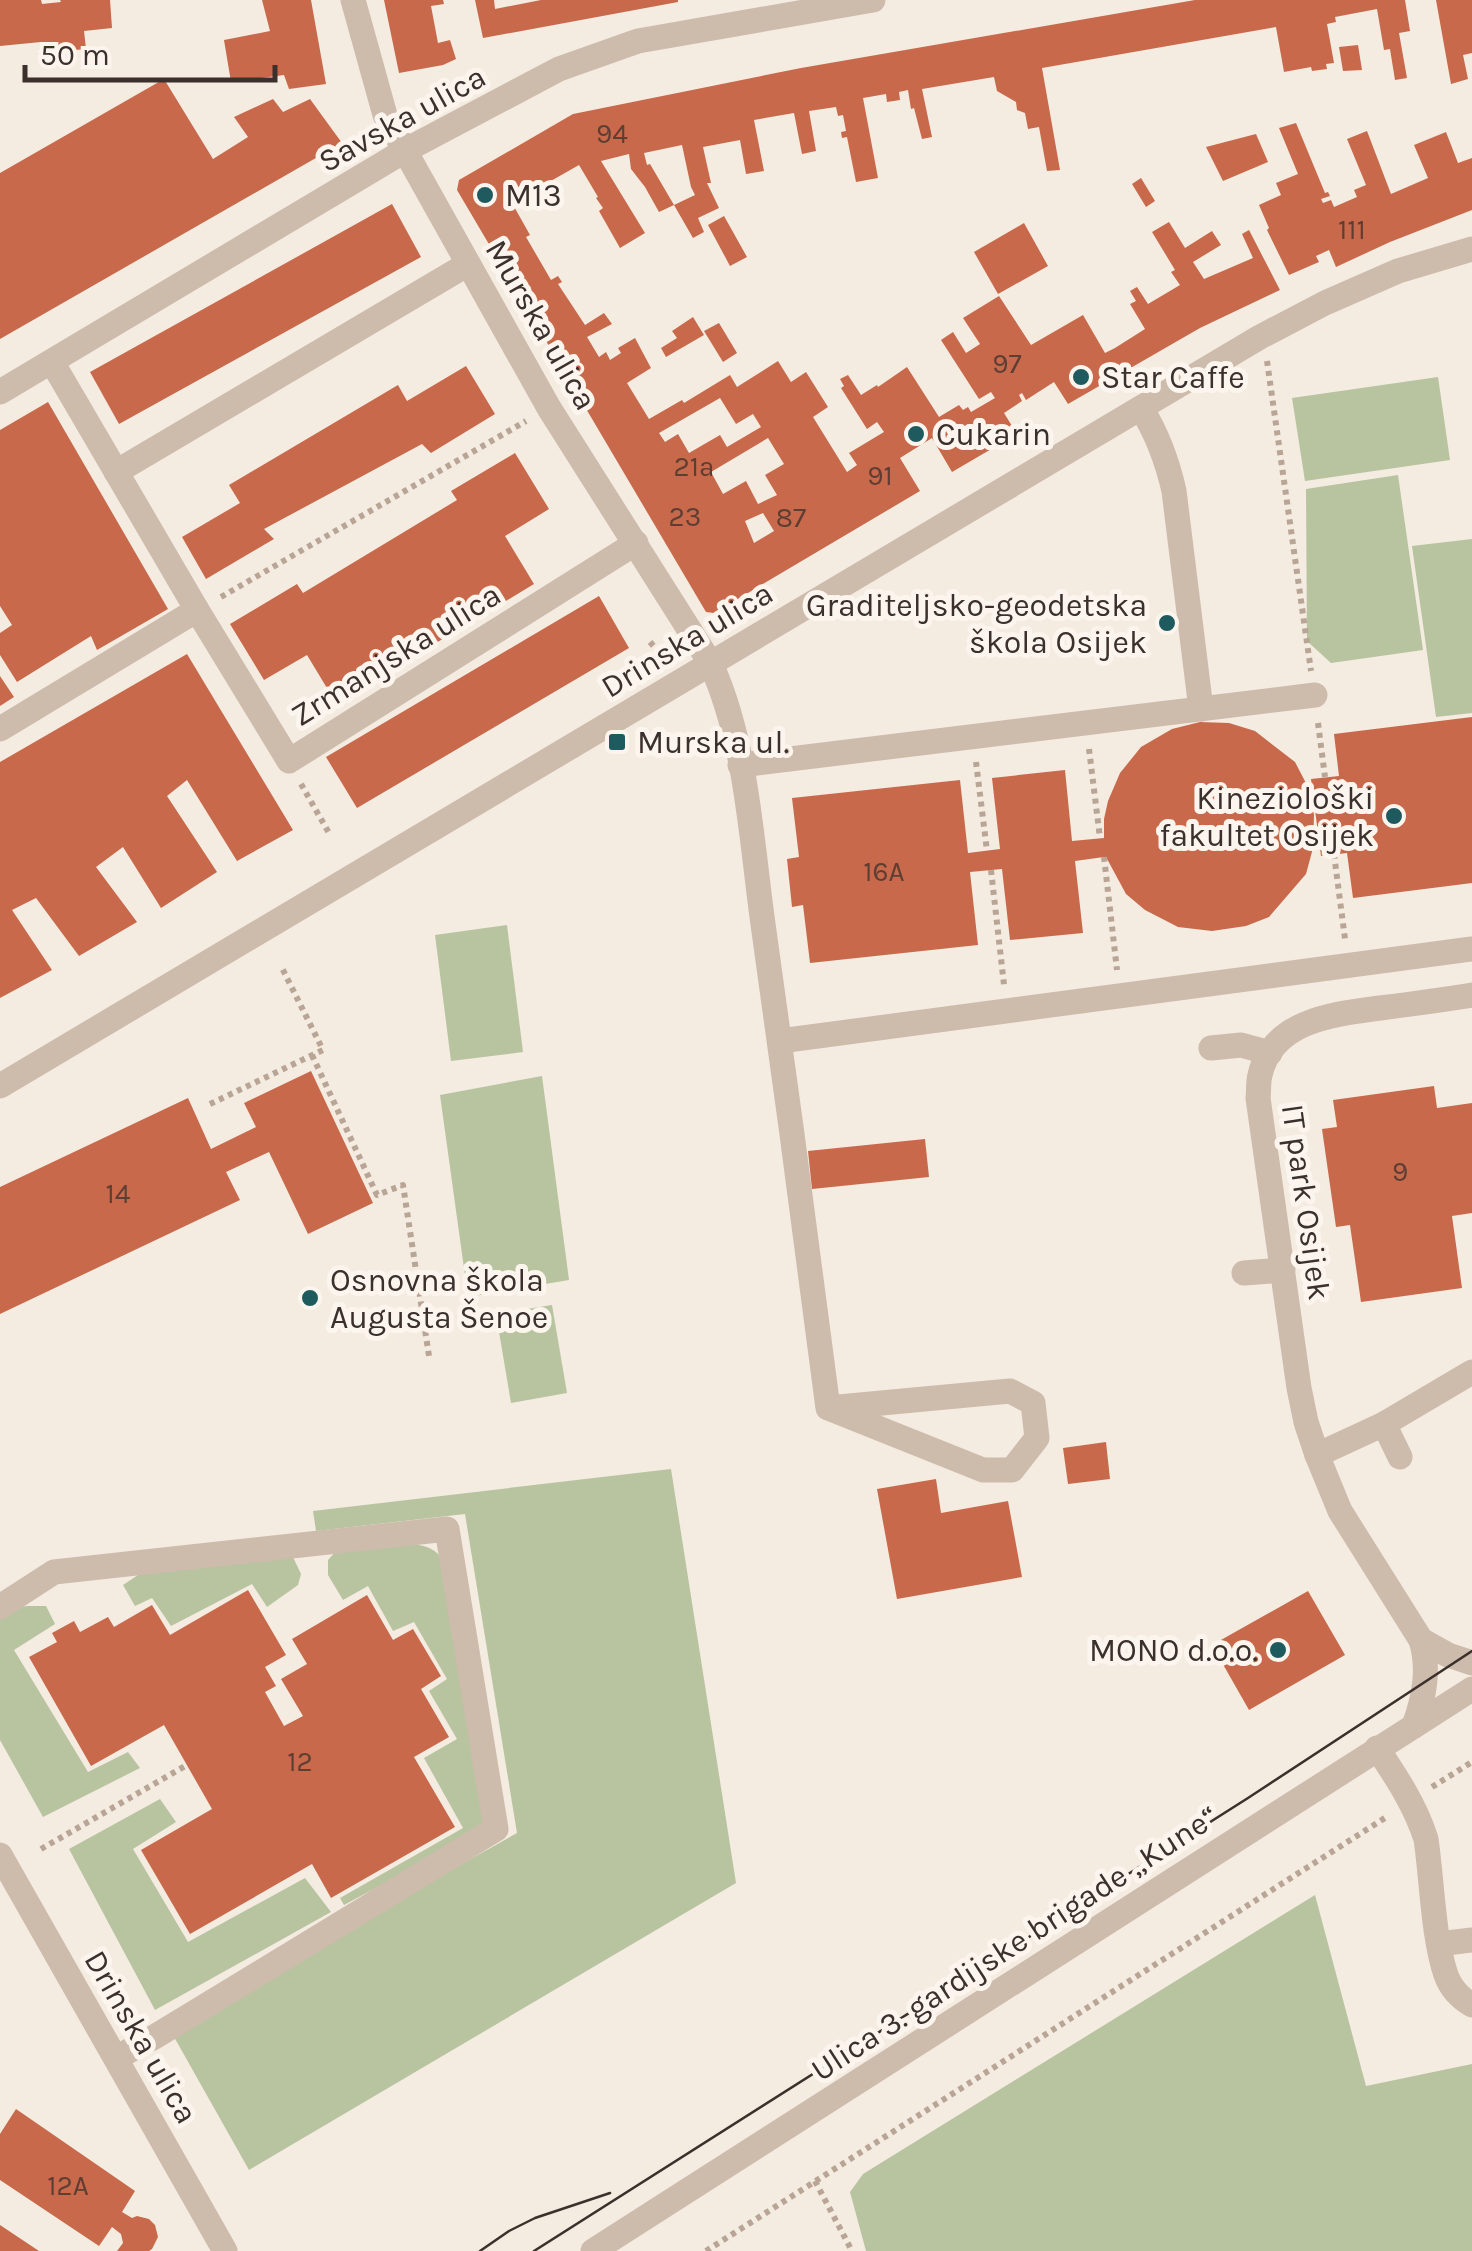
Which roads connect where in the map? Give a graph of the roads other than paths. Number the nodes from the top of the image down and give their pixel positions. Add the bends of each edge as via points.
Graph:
1 (352, 0) edge
2 (873, 0) edge
3 (406, 150) junction
4 (1472, 249) edge
5 (468, 264) junction
6 (52, 362) junction
7 (0, 392) edge
8 (1142, 408) junction
9 (116, 472) junction
10 (636, 543) junction
11 (198, 610) junction
12 (710, 664) junction
13 (1314, 695) road end
14 (1201, 709) junction
15 (0, 729) edge
16 (740, 764) junction
17 (1472, 949) edge
18 (1472, 996) edge
19 (780, 1041) junction
20 (1211, 1048) dead end
21 (1270, 1052) junction
22 (0, 1086) edge
23 (1282, 1270) junction
24 (1244, 1273) dead end
25 (1472, 1372) edge
26 (828, 1408) junction
27 (1384, 1424) junction
28 (1317, 1456) junction
29 (1400, 1457) dead end
30 (0, 1607) edge
31 (1421, 1640) junction
32 (1472, 1663) edge
33 (1472, 1689) edge
34 (1414, 1726) junction
35 (1377, 1748) junction
36 (0, 1855) edge
37 (1472, 1940) edge
38 (1439, 1944) junction
39 (1472, 2005) edge
40 (116, 2058) junction
41 (225, 2251) edge
42 (593, 2251) edge

1 - 3 street, Murska ulica via 385,115
2 - 3 street, Savska ulica via 638,41 559,69
3 - 5 street, Murska ulica
3 - 6 street, Savska ulica
4 - 8 street, Drinska ulica via 1398,271 1326,303
5 - 9 street
5 - 10 street, Murska ulica
6 - 7 street, Savska ulica
6 - 9 street, Zrmanjska ulica
8 - 12 street, Drinska ulica
8 - 14 street via 1157,433 1174,491
9 - 11 street, Zrmanjska ulica
10 - 11 street, Zrmanjska ulica via 289,761
10 - 12 street, Murska ulica
11 - 15 street
12 - 16 street, Murska ulica via 725,696
12 - 22 street, Drinska ulica
13 - 14 street
14 - 16 street
16 - 19 street, Murska ulica
17 - 19 street
18 - 21 street via 1312,1020
19 - 26 street, Murska ulica
20 - 21 street via 1241,1045
21 - 23 street, IT park Osijek via 1258,1098
23 - 24 street
23 - 28 street, IT park Osijek via 1299,1388
25 - 27 street
26 - 26 street via 1010,1391 1033,1403 1036,1438 1012,1470 984,1470
27 - 28 street
27 - 29 street
28 - 31 street, IT park Osijek via 1340,1511
30 - 40 street via 54,1572 446,1529 496,1829
31 - 32 street
31 - 34 street, IT park Osijek via 1425,1692
33 - 34 street, Ulica 3. gardijske brigade „Kune“
34 - 35 street, Ulica 3. gardijske brigade „Kune“
35 - 38 street via 1411,1800 1426,1839
35 - 42 street, Ulica 3. gardijske brigade „Kune“
36 - 40 street, Drinska ulica
37 - 38 street
38 - 39 street via 1447,1978
40 - 41 street, Drinska ulica

